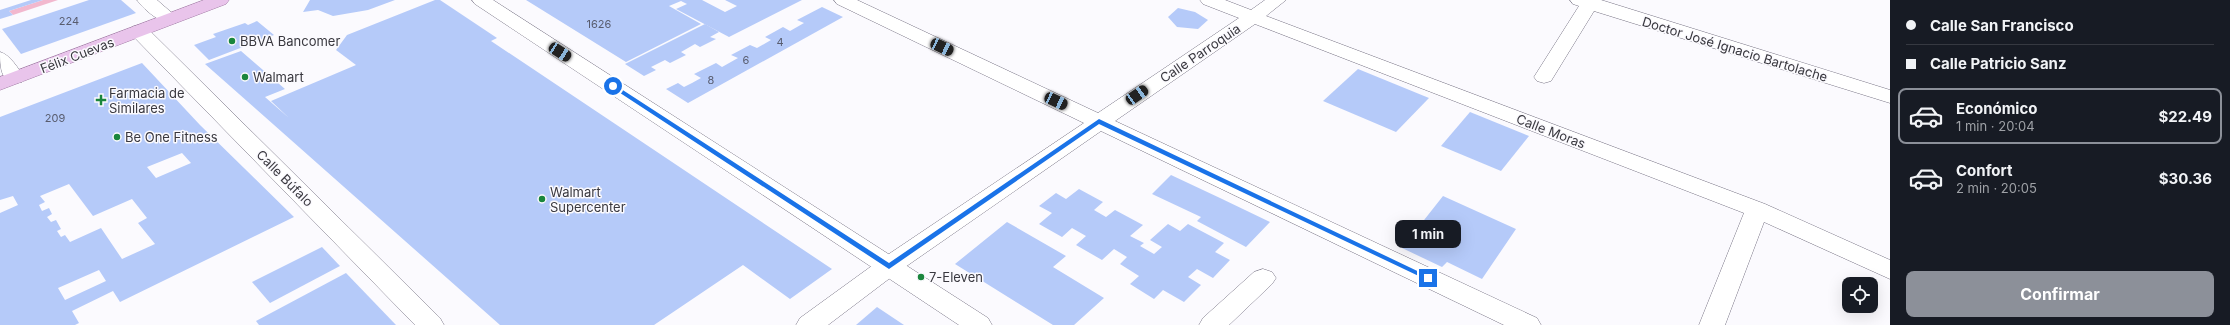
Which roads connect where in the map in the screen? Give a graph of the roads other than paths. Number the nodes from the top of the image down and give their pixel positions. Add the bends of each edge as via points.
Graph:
1 (146, 0) edge
2 (220, 0) edge
3 (481, 0) edge
4 (843, 0) edge
5 (1209, 0) edge
6 (1277, 0) edge
7 (1587, 1) edge
8 (1253, 17) junction
9 (170, 19) junction
10 (139, 31) junction
11 (0, 58) edge
12 (1544, 77) dead end
13 (7, 81) edge
14 (1890, 97) edge
15 (1099, 121) junction
16 (1757, 209) junction
17 (889, 266) junction
18 (1890, 270) edge
19 (1263, 278) dead end
20 (431, 325) edge
21 (809, 325) edge
22 (979, 325) edge
23 (1212, 325) edge
24 (1528, 325) edge
25 (1712, 325) edge

1 - 9 street
2 - 9 main road, Félix Cuevas
3 - 17 street
4 - 15 street
5 - 8 street, Calle Moras
6 - 8 street, Calle Parroquia
7 - 12 street
7 - 14 street, Doctor José Ignacio Bartolache
8 - 15 street, Calle Parroquia
8 - 16 street, Calle Moras
9 - 10 main road, Félix Cuevas
10 - 13 main road, Félix Cuevas
10 - 20 street, Calle Búfalo
11 - 13 street
15 - 17 street, Calle Parroquia
15 - 24 street
16 - 18 street, Calle Moras
16 - 25 street
17 - 21 street, Calle Parroquia
17 - 22 street
19 - 23 street

